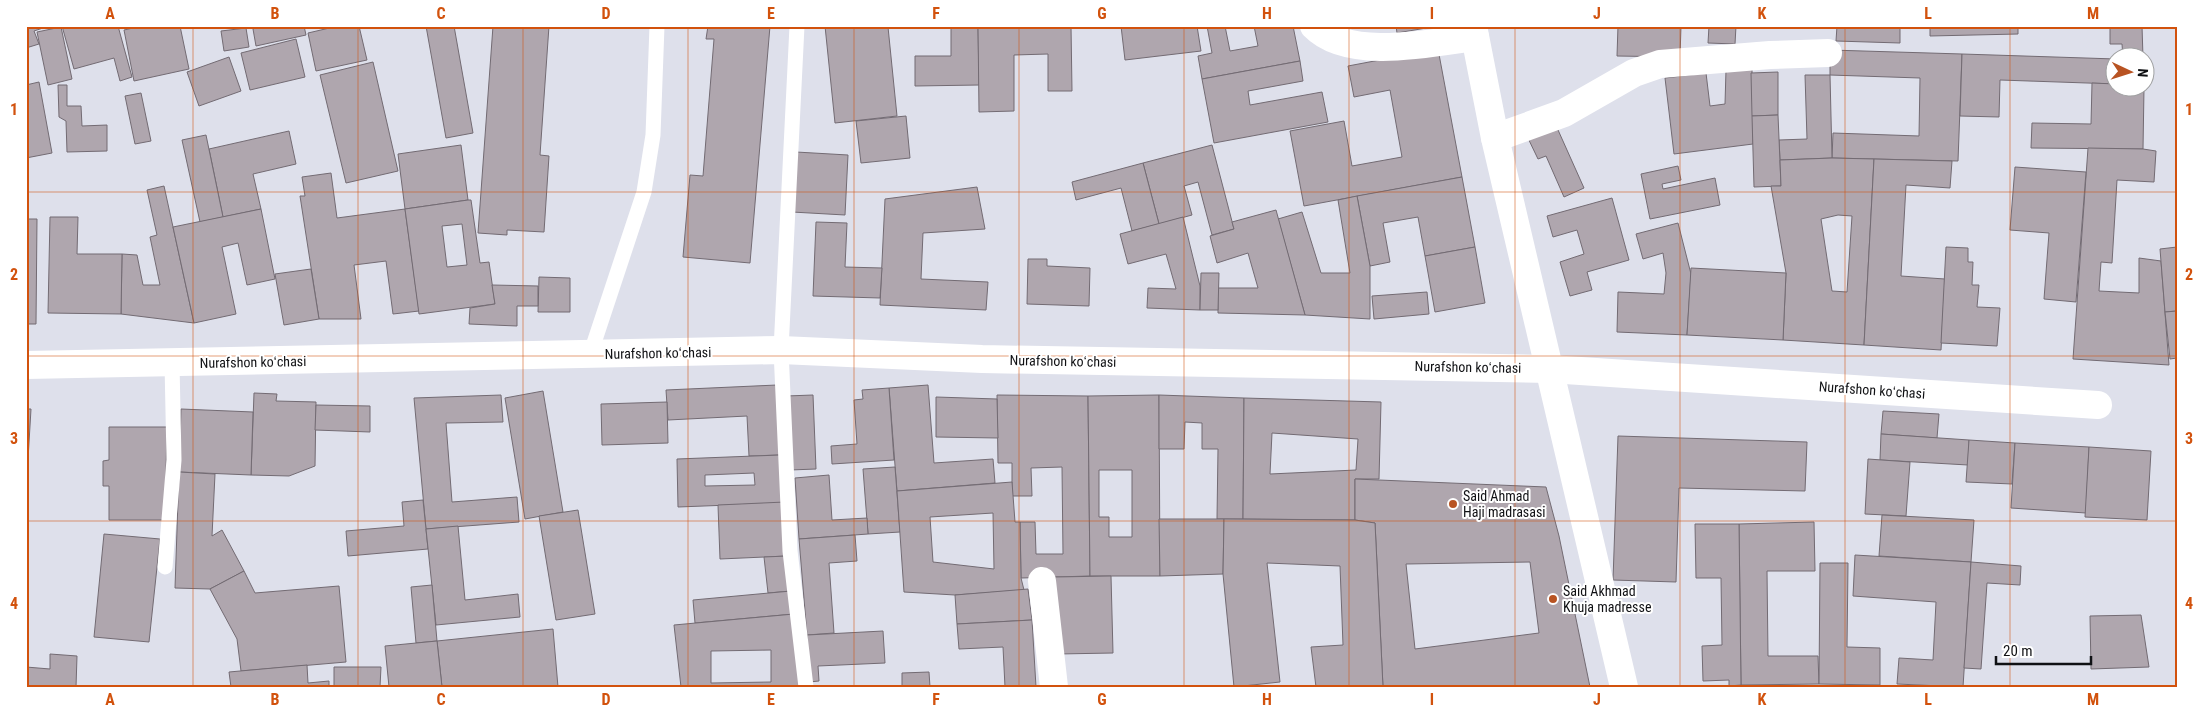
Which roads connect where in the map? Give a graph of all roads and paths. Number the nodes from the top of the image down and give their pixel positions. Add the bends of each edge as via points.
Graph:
1 (657, 26) edge
2 (797, 26) edge
3 (1314, 26) edge
4 (1474, 32) edge
5 (1828, 53) dead end
6 (1495, 138) junction
7 (781, 350) junction
8 (590, 355) junction
9 (172, 364) junction
10 (26, 365) edge
11 (1550, 369) junction
12 (2098, 405) dead end
13 (165, 567) dead end
14 (1042, 581) dead end
15 (806, 687) edge
16 (1054, 687) edge
17 (1624, 687) edge

1 - 8 lane via 653,135 644,192
2 - 7 lane
3 - 4 street via 1323,36 1387,48
4 - 6 street
5 - 6 street via 1660,64 1634,73 1564,113
6 - 11 street
7 - 8 street, Nurafshon koʻchasi
7 - 11 street, Nurafshon koʻchasi via 982,360
7 - 15 lane via 790,551
8 - 9 street, Nurafshon koʻchasi
9 - 10 street, Nurafshon koʻchasi
9 - 13 lane via 174,460
11 - 12 street, Nurafshon koʻchasi
11 - 17 street
14 - 16 street

